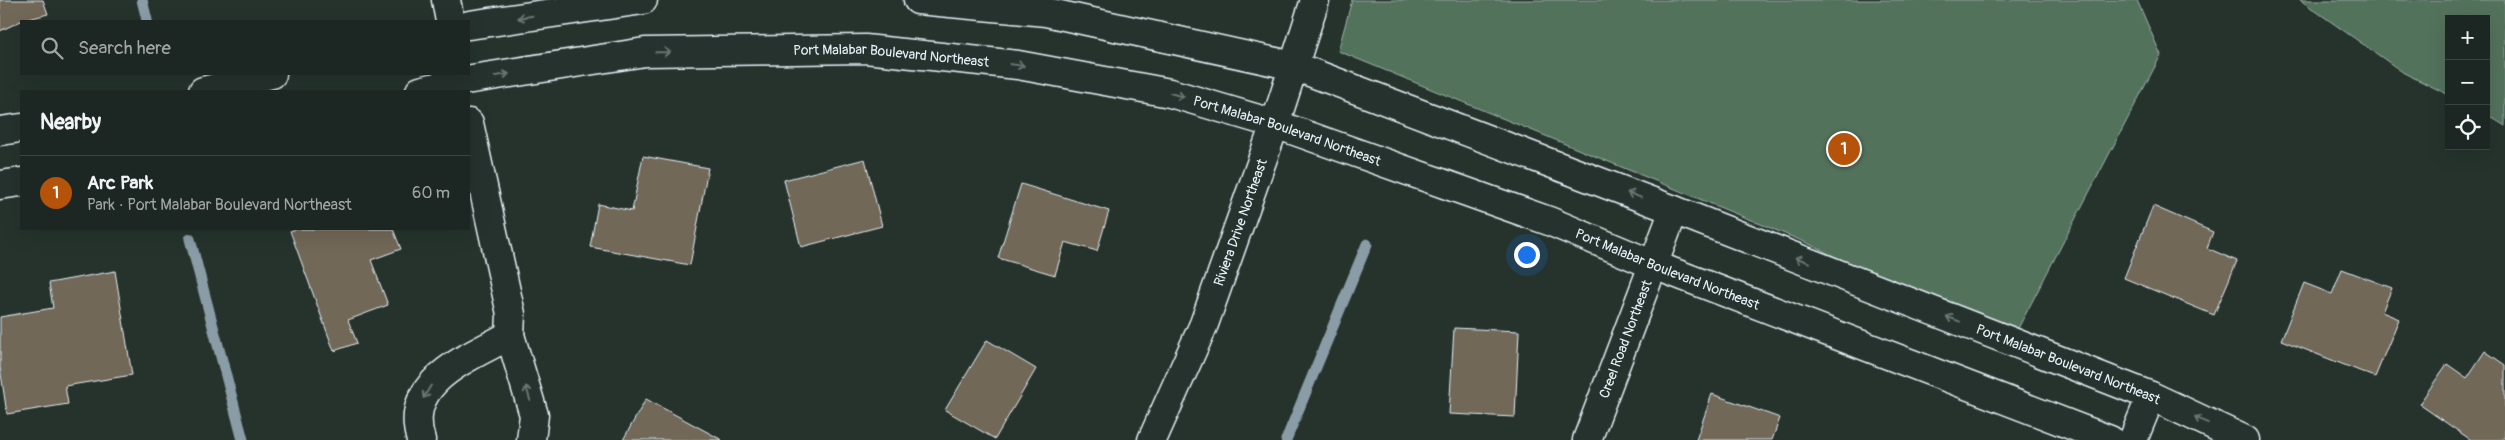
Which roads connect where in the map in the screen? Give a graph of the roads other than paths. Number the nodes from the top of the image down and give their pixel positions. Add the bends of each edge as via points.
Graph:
1 (446, 0) edge
2 (643, 0) edge
3 (918, 0) edge
4 (1315, 0) edge
5 (450, 20) edge
6 (470, 25) edge
7 (1294, 66) junction
8 (268, 75) edge
9 (460, 82) edge
10 (208, 90) edge
11 (424, 90) edge
12 (1275, 124) junction
13 (20, 128) edge
14 (470, 128) edge
15 (0, 131) edge
16 (20, 182) edge
17 (0, 185) edge
18 (1674, 210) junction
19 (1654, 265) junction
20 (510, 335) junction
21 (2151, 396) junction
22 (421, 440) edge
23 (531, 440) edge
24 (1152, 440) edge
25 (1586, 440) edge
26 (2110, 440) edge
27 (2134, 440) edge
28 (2246, 440) edge

1 - 5 street
2 -> 6 street
3 - 7 street, Port Malabar Boulevard Northeast via 1046,12
4 - 7 street, Riviera Drive Northeast
7 - 12 street, Riviera Drive Northeast
18 -> 7 street, Port Malabar Boulevard Northeast
8 - 10 street
9 - 11 street, Port Malabar Boulevard Northeast
9 -> 12 street, Port Malabar Boulevard Northeast via 645,52 865,49 1037,68 1170,93
12 - 19 street, Port Malabar Boulevard Northeast via 1549,221
12 - 24 street, Riviera Drive Northeast via 1204,324
13 - 15 street
14 - 20 street via 511,314
16 - 17 street
18 - 19 street, Creel Road Northeast
21 -> 18 street, Port Malabar Boulevard Northeast
19 - 25 street, Creel Road Northeast
19 - 26 street, Port Malabar Boulevard Northeast
20 -> 22 street via 434,380 418,412
23 -> 20 street via 534,415
21 - 27 street
28 -> 21 street, Port Malabar Boulevard Northeast

